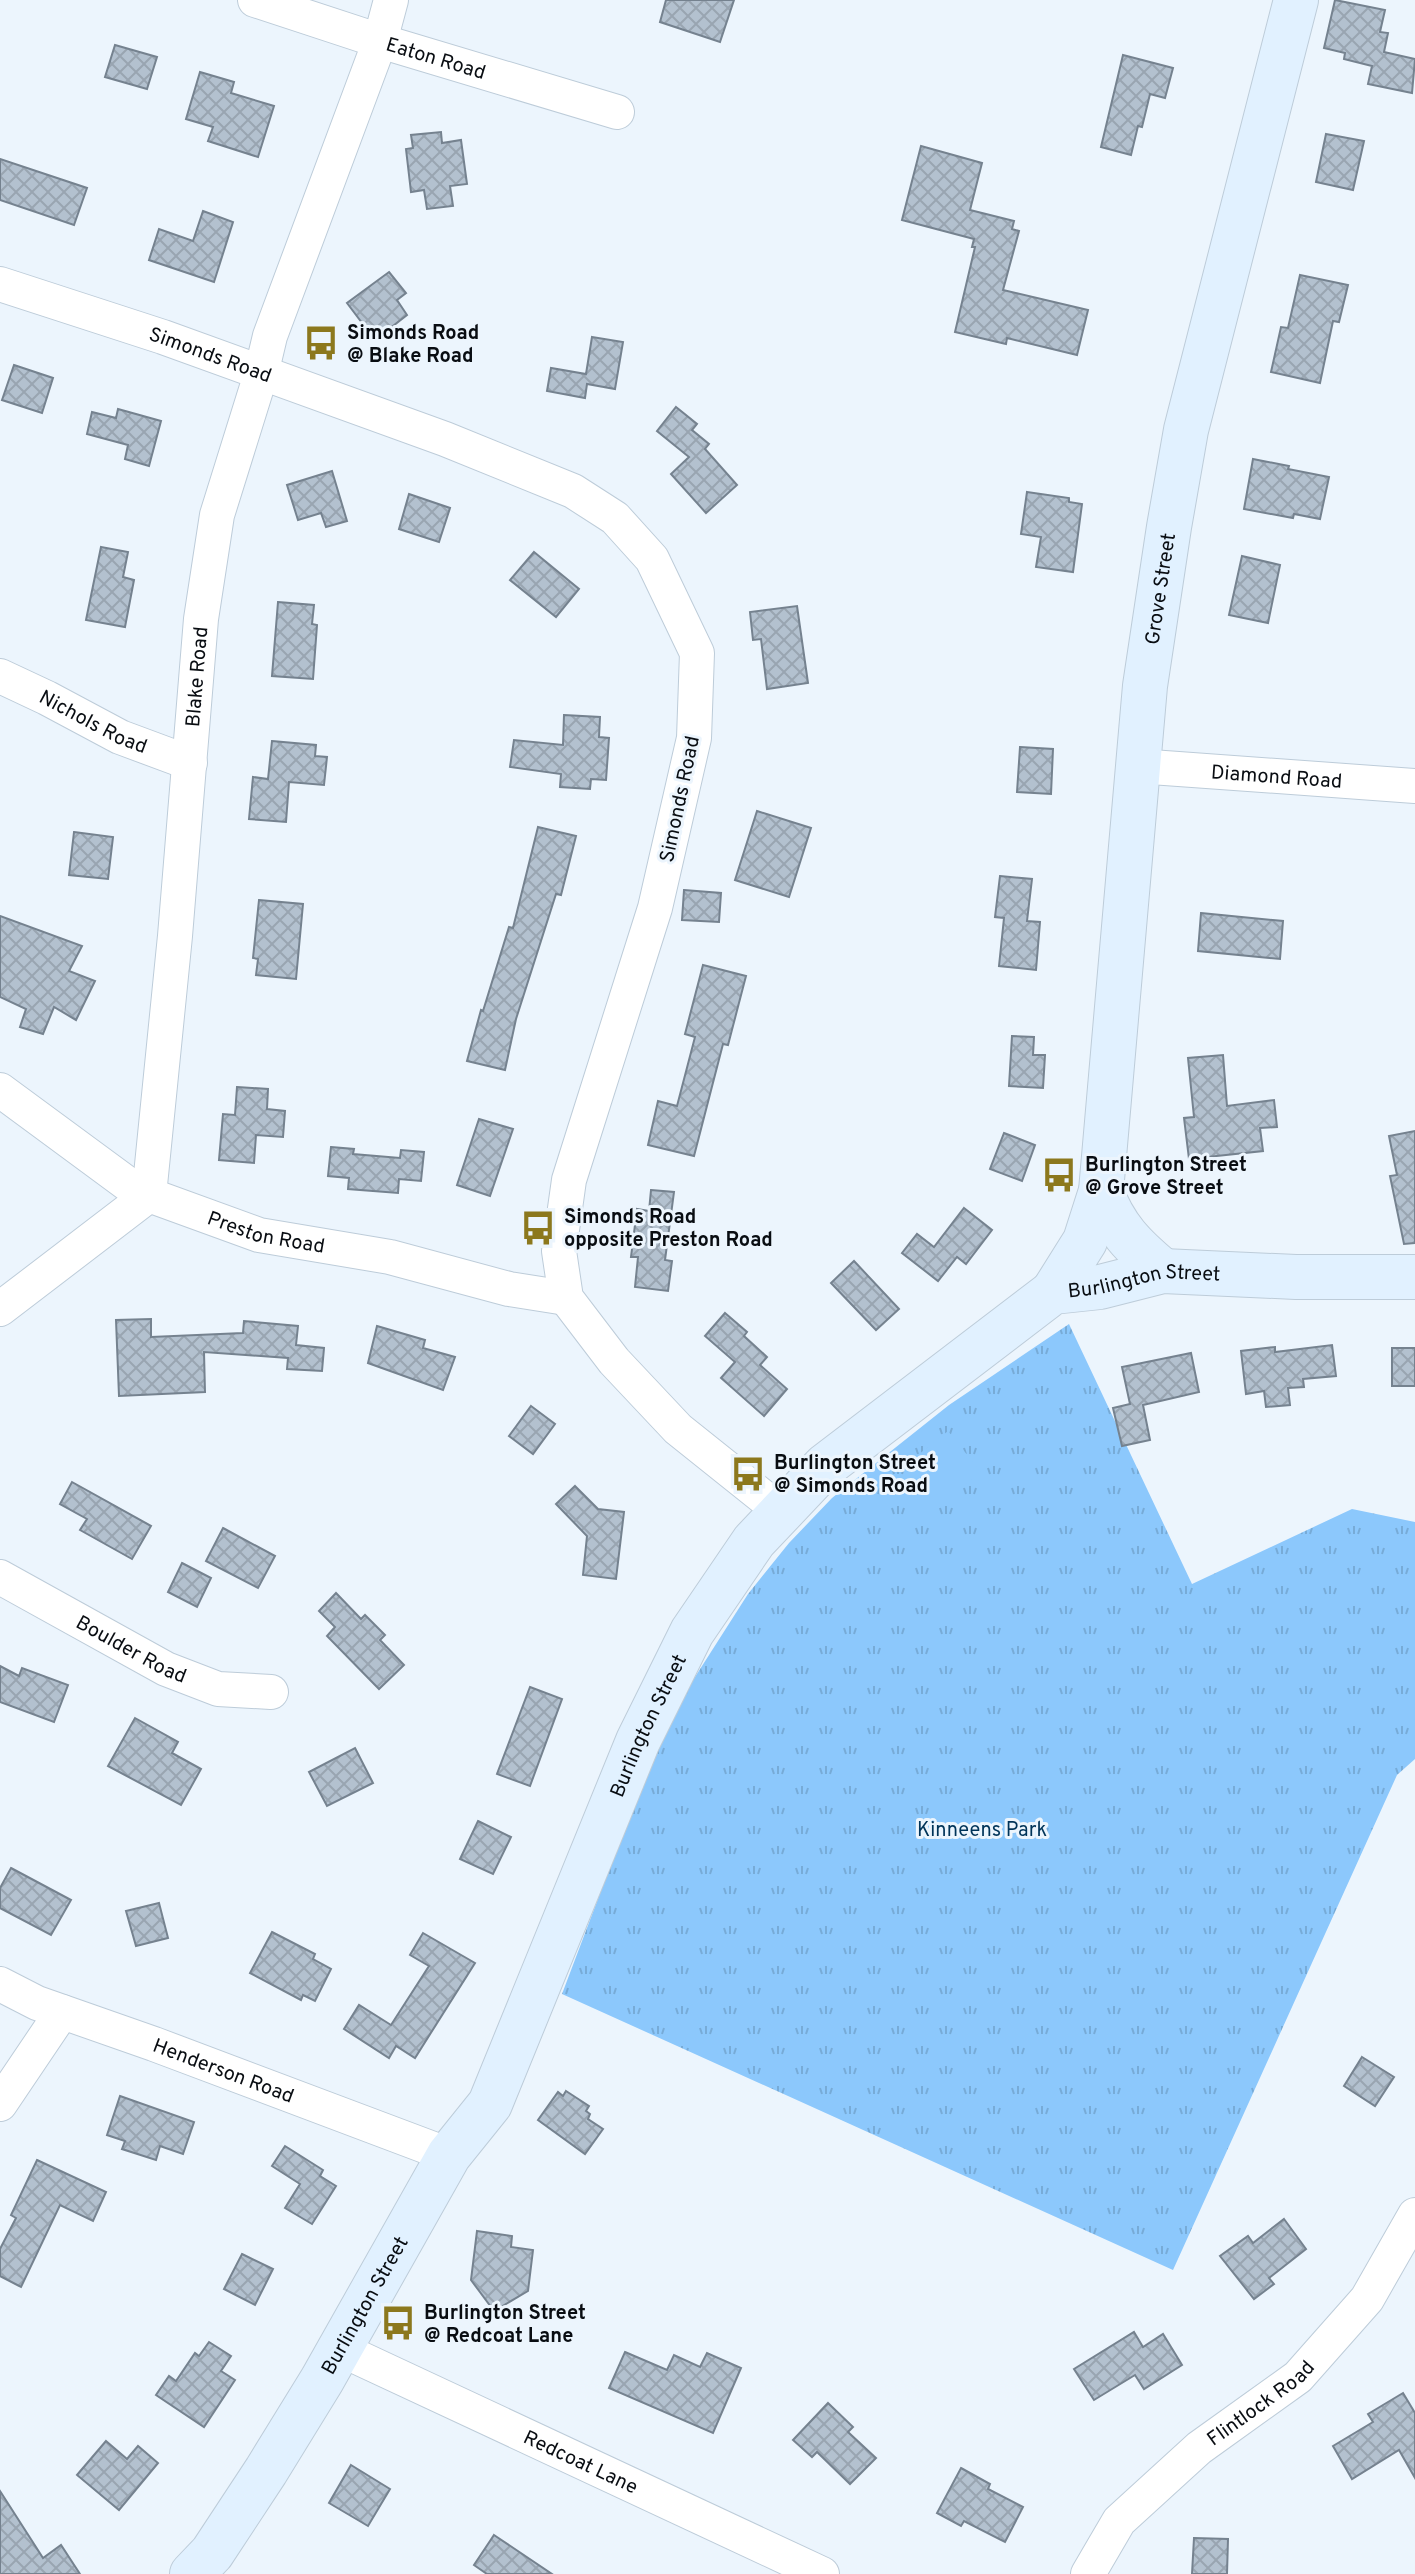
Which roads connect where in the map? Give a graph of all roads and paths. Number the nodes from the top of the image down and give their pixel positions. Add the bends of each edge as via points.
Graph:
1 (255, 0) edge
2 (391, 0) edge
3 (1296, 0) edge
4 (380, 41) junction
5 (617, 112) dead end
6 (0, 284) edge
7 (261, 374) junction
8 (0, 676) edge
9 (190, 763) junction
10 (1137, 766) junction
11 (1415, 786) edge
12 (0, 1090) edge
13 (1101, 1191) junction
14 (149, 1195) junction
15 (1163, 1271) junction
16 (1415, 1277) edge
17 (1053, 1292) junction
18 (566, 1298) junction
19 (0, 1309) edge
20 (783, 1513) junction
21 (0, 1577) edge
22 (271, 1692) dead end
23 (0, 1984) edge
24 (62, 2012) junction
25 (0, 2104) edge
26 (449, 2155) junction
27 (1415, 2215) edge
28 (340, 2349) junction
29 (192, 2574) edge
30 (822, 2574) edge
31 (1088, 2574) edge

1 - 4 street, Eaton Road
2 - 4 street, Blake Road
3 - 10 main road, Grove Street via 1186,430
4 - 5 street, Eaton Road
4 - 7 street, Blake Road via 270,336
6 - 7 street, Simonds Road
7 - 9 street, Blake Road via 217,515 201,619
7 - 18 street, Simonds Road via 573,491 615,518 652,559 697,653 694,738 655,908 569,1180 559,1251
8 - 9 street, Nichols Road via 120,737
9 - 14 street, Blake Road
10 - 11 street, Diamond Road
10 - 13 main road, Grove Street
12 - 14 street, Preston Road
13 - 15 main road via 1130,1243
13 - 17 main road, Grove Street via 1085,1241
14 - 18 street, Preston Road via 259,1235 390,1257 509,1289
14 - 19 street
15 - 16 main road, Burlington Street
15 - 17 main road, Burlington Street
17 - 20 main road, Burlington Street via 825,1466
18 - 20 street, Simonds Road via 614,1361 678,1429
20 - 26 main road, Burlington Street via 754,1541 692,1632 638,1741 490,2104
21 - 22 street, Boulder Road via 166,1669 218,1689
23 - 24 street, Henderson Road
24 - 25 street
24 - 26 street, Henderson Road
26 - 28 main road, Burlington Street
27 - 31 street, Flintlock Road via 1367,2299 1298,2377 1199,2448 1119,2521
28 - 29 main road, Burlington Street via 266,2471
28 - 30 street, Redcoat Lane

